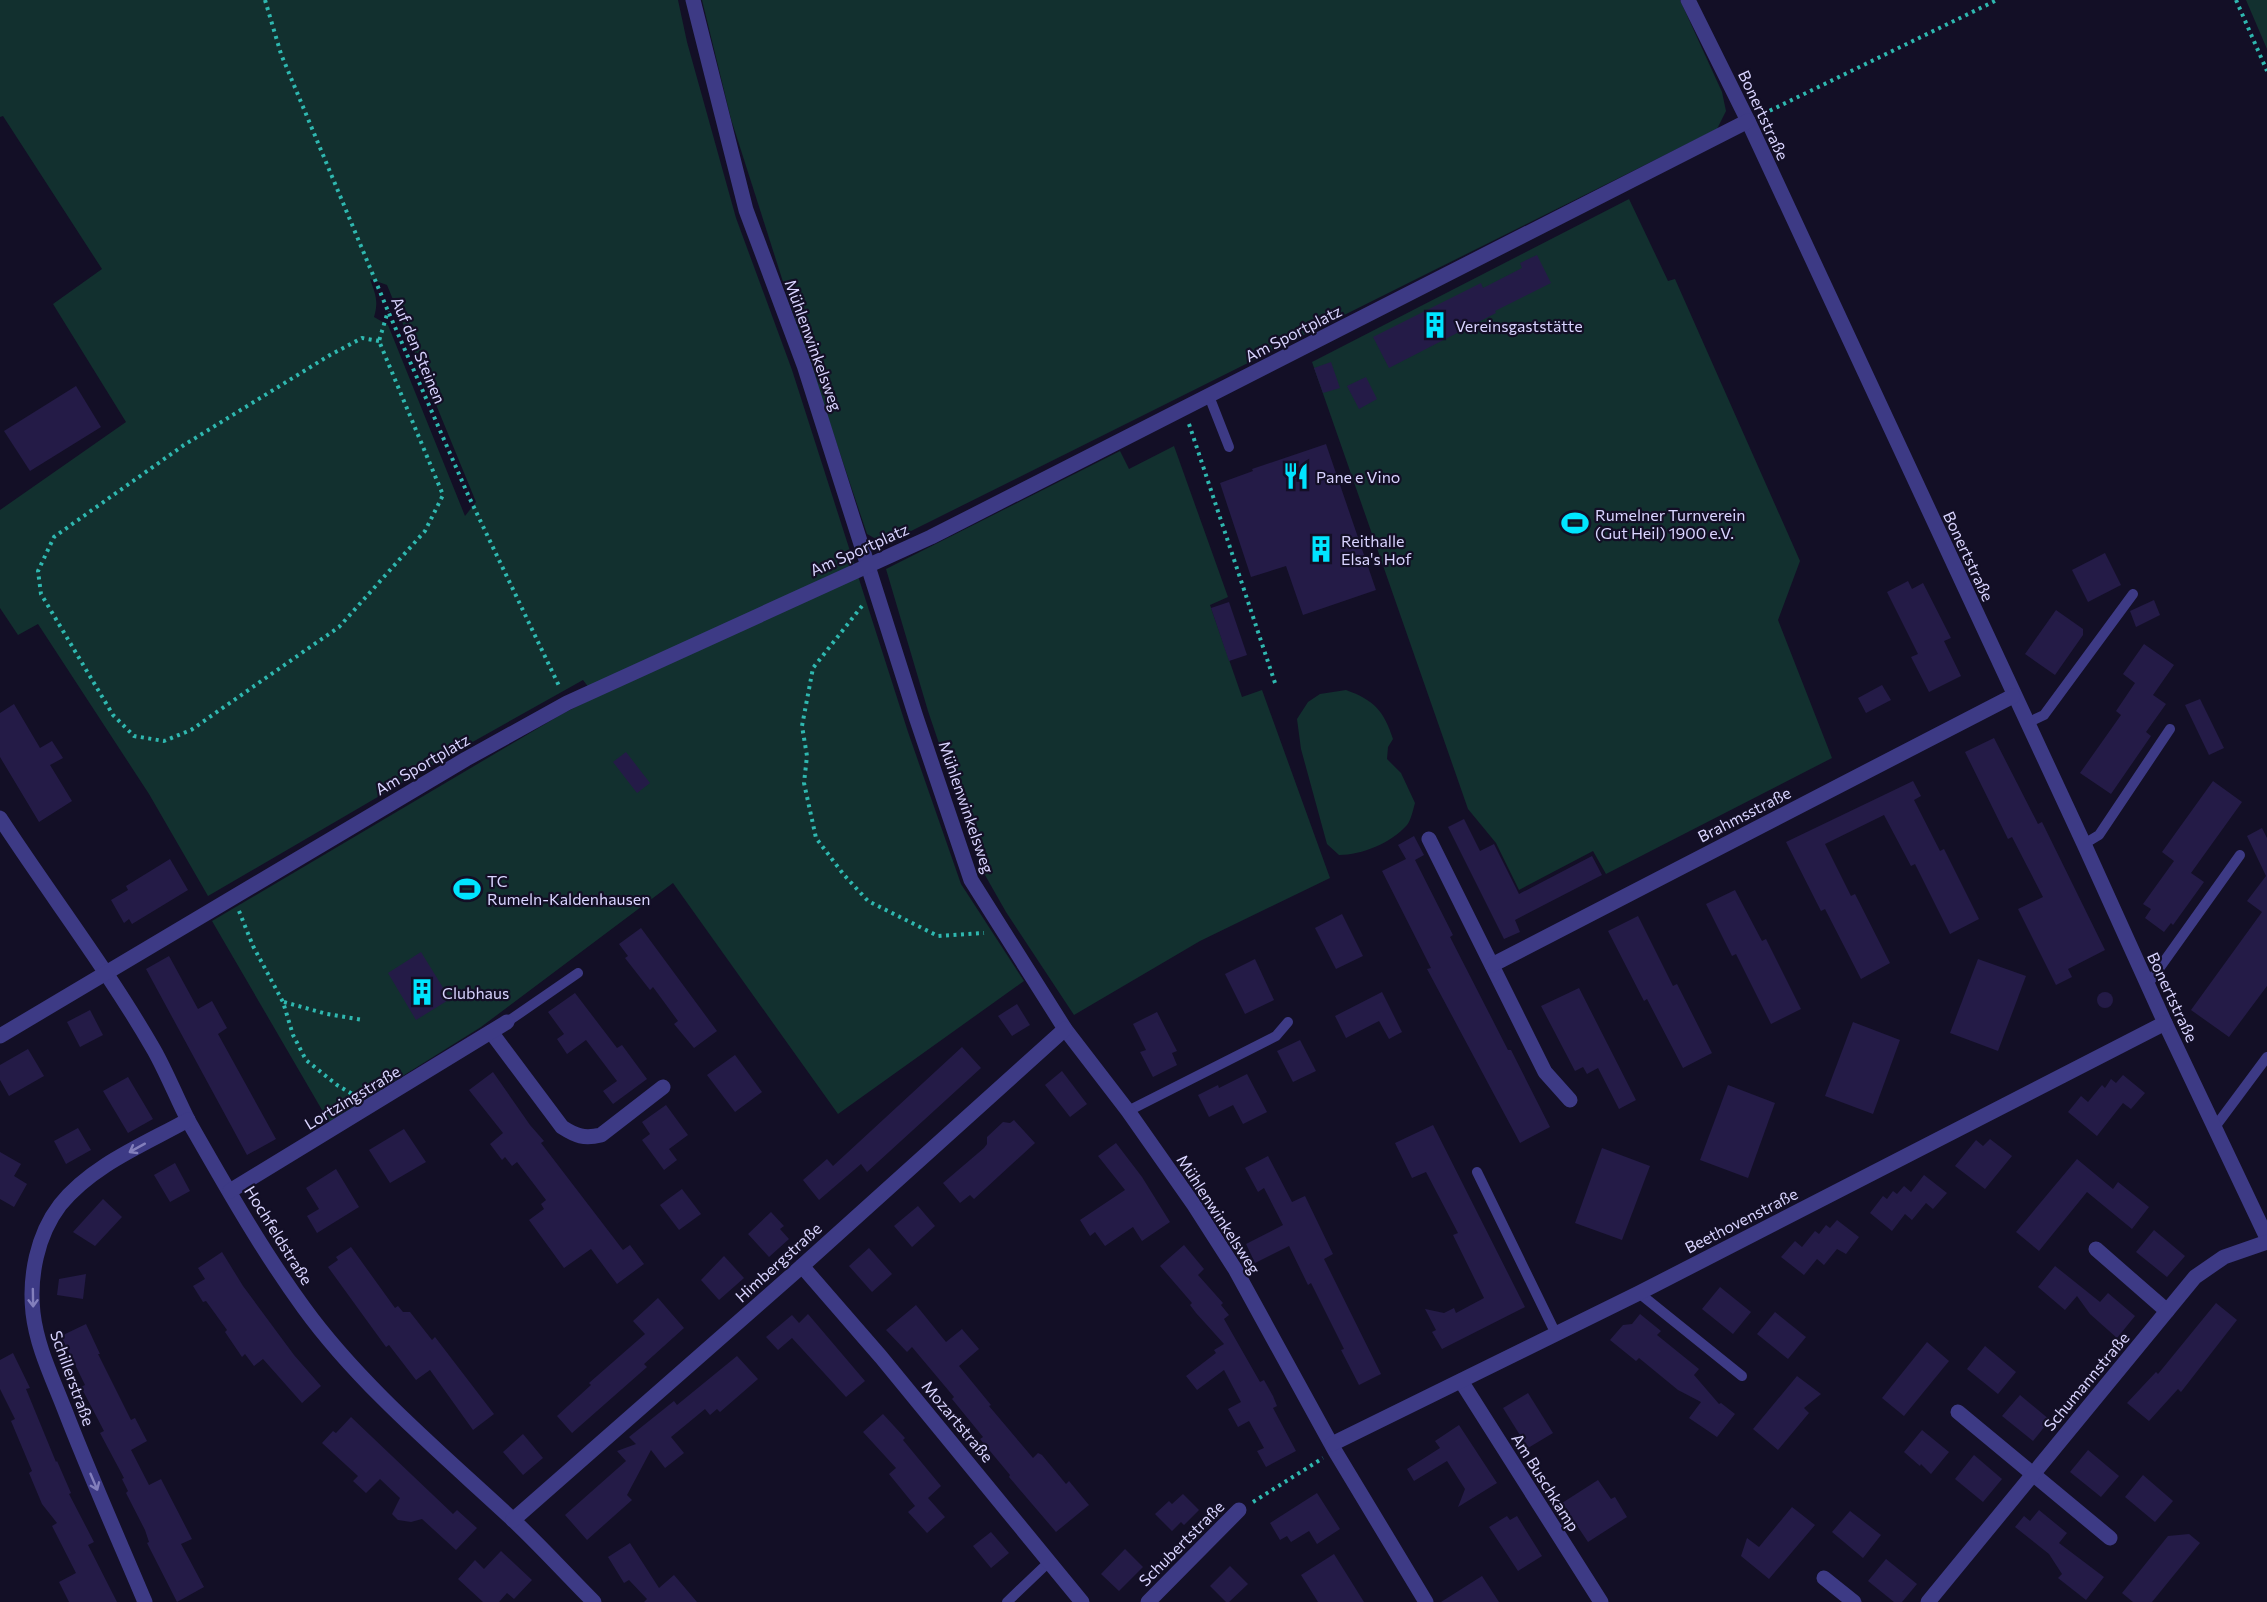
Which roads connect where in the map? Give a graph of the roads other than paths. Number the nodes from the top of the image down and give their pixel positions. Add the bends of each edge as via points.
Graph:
1 (693, 0) edge
2 (1688, 0) edge
3 (1748, 121) junction
4 (1209, 396) junction
5 (1229, 447) dead end
6 (869, 564) junction
7 (2133, 594) dead end
8 (2013, 696) junction
9 (2027, 723) junction
10 (2170, 729) dead end
11 (2, 827) edge
12 (1429, 839) dead end
13 (2084, 844) junction
14 (2240, 855) dead end
15 (1492, 964) junction
16 (104, 973) junction
17 (578, 973) dead end
18 (2148, 984) junction
19 (507, 1022) joint
20 (1288, 1022) dead end
21 (2165, 1023) junction
22 (1065, 1029) junction
23 (491, 1032) junction
24 (0, 1036) edge
25 (2267, 1057) edge
26 (663, 1087) dead end
27 (1570, 1100) dead end
28 (1128, 1111) junction
29 (188, 1120) junction
30 (2214, 1127) junction
31 (1476, 1172) dead end
32 (230, 1191) junction
33 (2267, 1240) edge
34 (2096, 1249) dead end
35 (802, 1266) junction
36 (1638, 1293) junction
37 (2167, 1311) junction
38 (1556, 1334) junction
39 (1742, 1376) dead end
40 (1461, 1381) junction
41 (1958, 1412) dead end
42 (1334, 1448) junction
43 (2032, 1473) junction
44 (1239, 1510) road end
45 (513, 1520) junction
46 (2110, 1538) dead end
47 (1050, 1561) junction
48 (1824, 1578) dead end
49 (145, 1602) edge
50 (594, 1602) edge
51 (1007, 1602) edge
52 (1082, 1602) edge
53 (1148, 1602) edge
54 (1426, 1602) edge
55 (1601, 1602) edge
56 (1854, 1602) edge
57 (1928, 1602) edge

1 - 6 street, Mühlenwinkelsweg via 746,210 804,365
2 - 3 street, Bonertstraße
3 - 4 street, Am Sportplatz
3 - 8 street, Bonertstraße
4 - 5 lane
4 - 6 street, Am Sportplatz via 931,537
6 - 16 street, Am Sportplatz via 567,703
6 - 22 street, Mühlenwinkelsweg via 971,880
7 - 9 lane via 2044,715
8 - 9 street, Bonertstraße
8 - 15 street, Brahmsstraße
9 - 13 street, Bonertstraße
10 - 13 lane via 2099,835
11 - 16 street, Hochfeldstraße
12 - 15 street
13 - 18 street, Bonertstraße
14 - 18 lane
15 - 27 street via 1545,1072
16 - 24 street, Am Sportplatz
16 - 29 street, Hochfeldstraße via 154,1051
17 - 19 lane, Lortzingstraße
18 - 21 street, Bonertstraße
19 - 23 street, Lortzingstraße
20 - 28 lane via 1276,1036
21 - 30 street, Bonertstraße
21 - 36 street, Beethovenstraße
22 - 28 street, Mühlenwinkelsweg
22 - 35 street, Himbergstraße
23 - 26 street via 562,1127 576,1136 601,1136
23 - 32 street, Lortzingstraße
25 - 30 lane
28 - 42 street, Mühlenwinkelsweg via 1236,1269
29 - 32 street, Hochfeldstraße
29 -> 49 street, Schillerstraße via 81,1183 50,1222 33,1273 38,1342
30 - 33 street, Bonertstraße
31 - 38 lane
32 - 45 street, Hochfeldstraße via 305,1310 359,1372
33 - 37 street, Schumannstraße via 2224,1257 2195,1277
34 - 37 street
35 - 45 street, Himbergstraße
35 - 47 street, Mozartstraße
36 - 38 street, Beethovenstraße
36 - 39 lane
37 - 43 street, Schumannstraße
38 - 40 street, Beethovenstraße
40 - 42 street, Beethovenstraße
40 - 55 street, Am Buschkamp
41 - 43 street
42 - 54 street, Mühlenwinkelsweg
43 - 46 street
43 - 57 street, Schumannstraße
44 - 53 street, Schubertstraße
45 - 50 street, Hochfeldstraße
47 - 51 lane
47 - 52 street, Mozartstraße
48 - 56 street

